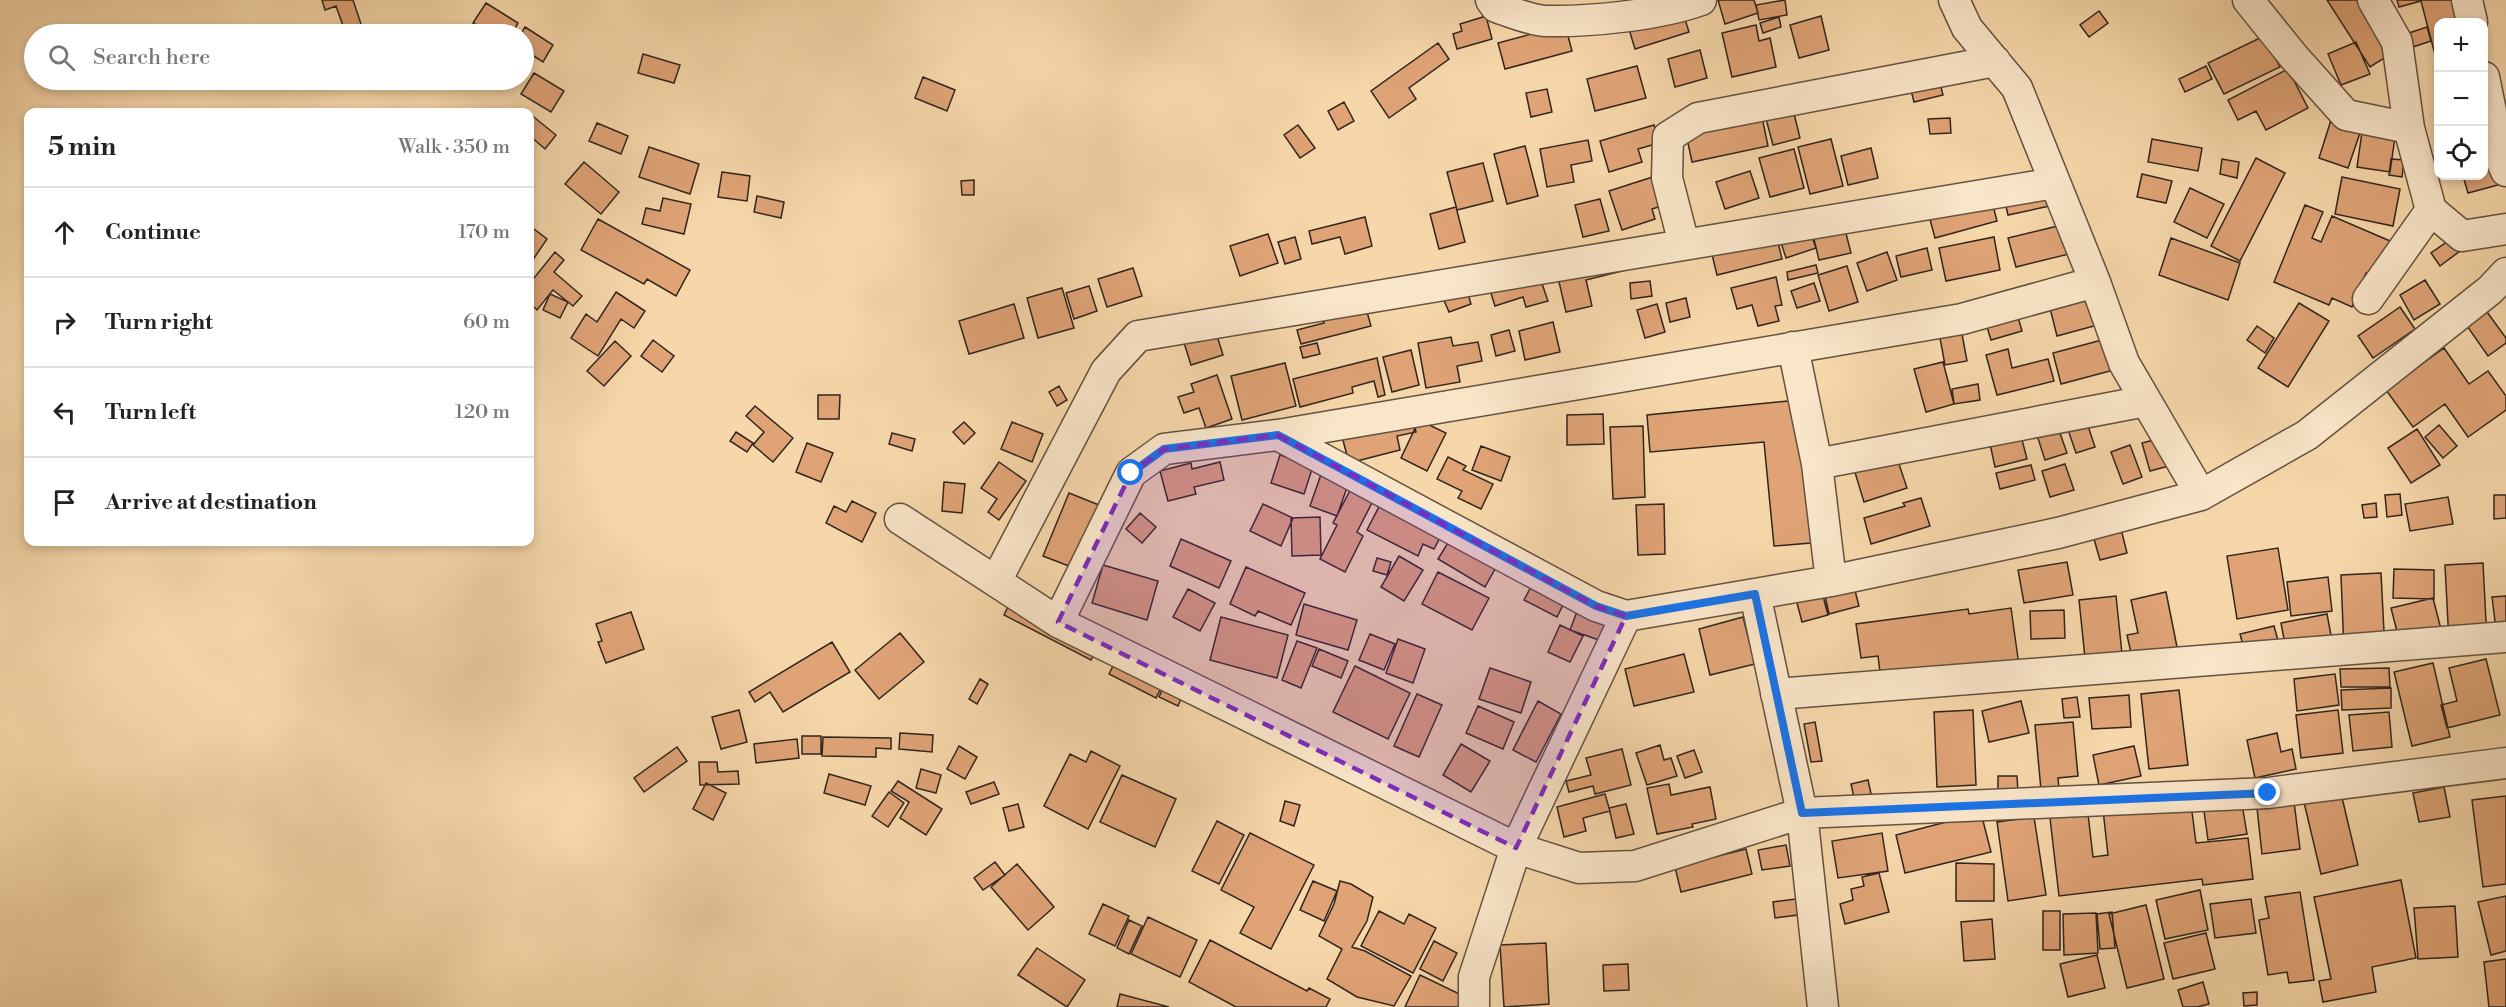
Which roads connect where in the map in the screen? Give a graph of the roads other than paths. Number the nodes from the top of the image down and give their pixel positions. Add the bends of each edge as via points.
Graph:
1 (1491, 0) edge
2 (1701, 0) edge
3 (1954, 0) edge
4 (2248, 0) edge
5 (2373, 0) edge
6 (2467, 0) edge
7 (2471, 18) edge
8 (1995, 61) junction
9 (2488, 97) edge
10 (2409, 128) junction
11 (2506, 171) edge
12 (2055, 183) junction
13 (2431, 210) junction
14 (2506, 229) edge
15 (1684, 244) junction
16 (2506, 273) edge
17 (2095, 282) junction
18 (2368, 299) dead end
19 (1793, 347) junction
20 (2146, 401) junction
21 (1278, 435) junction
22 (1817, 464) junction
23 (2201, 495) junction
24 (900, 519) dead end
25 (996, 581) junction
26 (1831, 581) junction
27 (1755, 594) junction
28 (1626, 616) junction
29 (1058, 622) junction
30 (2506, 637) edge
31 (1776, 694) junction
32 (2506, 763) edge
33 (1802, 813) junction
34 (1516, 848) junction
35 (1474, 1007) edge
36 (1823, 1007) edge

1 - 2 street via 1496,7 1543,21 1608,17 1683,7
3 - 8 street via 1967,28
4 - 10 street via 2346,115
5 - 10 street via 2397,42
6 - 7 street
8 - 12 street via 2017,88
8 - 15 street via 1698,118 1668,137 1667,178
9 - 11 street
10 - 13 street
12 - 15 street
12 - 17 street
13 - 14 street via 2462,236
13 - 18 street
15 - 25 street via 1138,336 1106,371
16 - 23 street via 2490,290 2307,435
17 - 19 street via 1962,318
17 - 20 street via 2124,363
19 - 21 street
19 - 22 street
20 - 22 street
20 - 23 street
21 - 28 street via 1596,606
21 - 29 street via 1164,449 1131,473
22 - 26 street
23 - 26 street via 2058,532
24 - 25 street
25 - 29 street
26 - 27 street
27 - 28 street
27 - 31 street
28 - 34 street
29 - 34 street
30 - 31 street
31 - 33 street
32 - 33 street via 2268,793
33 - 34 street via 1635,866 1579,868
33 - 36 street
34 - 35 street via 1474,977

